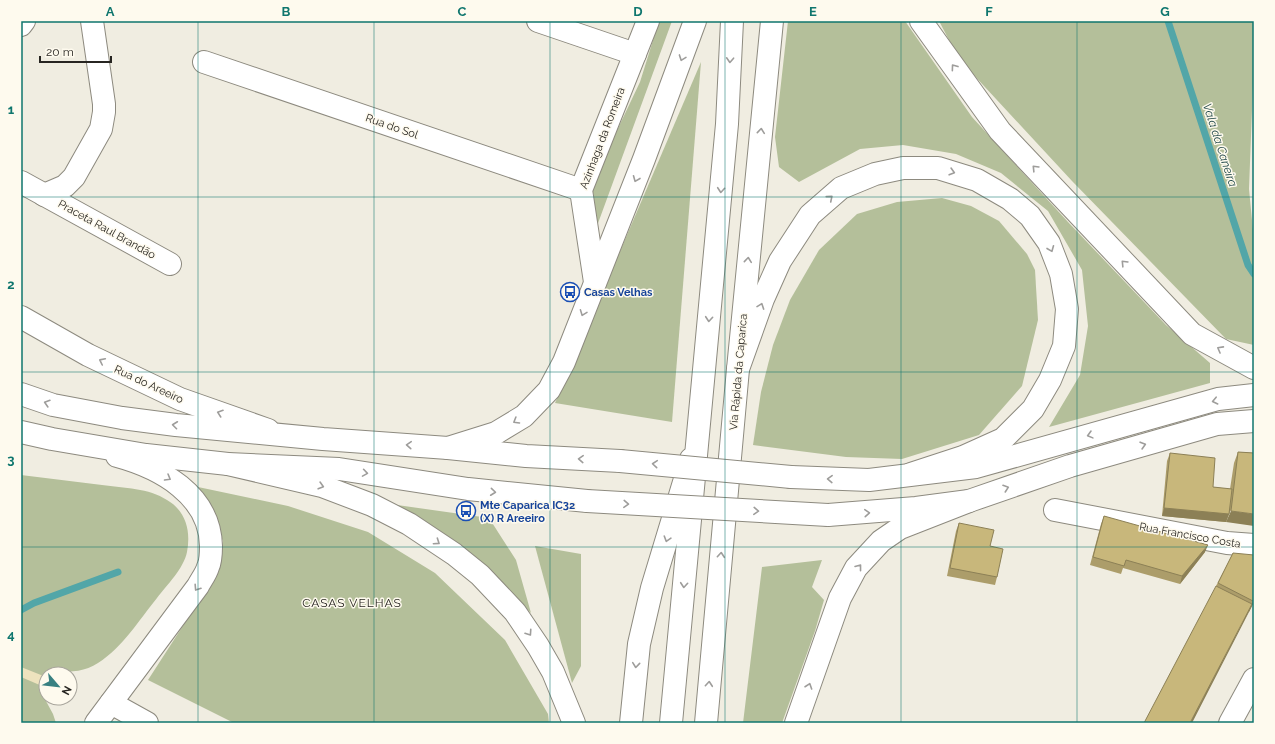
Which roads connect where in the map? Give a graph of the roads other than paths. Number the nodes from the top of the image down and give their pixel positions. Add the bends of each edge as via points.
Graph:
1 (24, 21) edge
2 (92, 21) edge
3 (538, 21) edge
4 (648, 21) edge
5 (695, 21) edge
6 (732, 21) edge
7 (772, 21) edge
8 (921, 21) edge
9 (21, 25) edge
10 (635, 54) junction
11 (204, 62) dead end
12 (21, 182) edge
13 (581, 190) junction
14 (44, 194) junction
15 (170, 264) dead end
16 (595, 282) junction
17 (21, 317) edge
18 (1254, 368) edge
19 (738, 369) junction
20 (21, 394) edge
21 (1254, 395) edge
22 (1254, 421) edge
23 (21, 432) edge
24 (284, 435) junction
25 (698, 435) junction
26 (52, 439) junction
27 (448, 448) junction
28 (228, 464) junction
29 (911, 474) junction
30 (969, 501) junction
31 (1055, 510) dead end
32 (1254, 545) edge
33 (1254, 679) edge
34 (111, 704) junction
35 (96, 723) edge
36 (147, 723) edge
37 (574, 723) edge
38 (631, 723) edge
39 (671, 723) edge
40 (706, 723) edge
41 (796, 723) edge
42 (1230, 723) edge

1 - 9 main road
2 - 14 main road via 104,104 102,129 70,182
3 - 10 main road
4 - 10 main road, Azinhaga da Romeira
5 -> 16 main road
6 -> 25 main road via 727,124
19 -> 7 main road, Via Rápida da Caparica
18 -> 8 main road via 1192,334 1186,328 1000,131
10 - 13 main road, Azinhaga da Romeira
11 - 13 main road, Rua do Sol
12 - 14 main road, Praceta Raul Brandão
13 - 16 main road, Azinhaga da Romeira
14 - 15 main road, Praceta Raul Brandão
16 -> 27 main road via 564,362 549,390 524,416 496,433
24 -> 17 main road, Rua do Areeiro via 180,399 88,355
19 -> 29 main road via 763,299 780,261 810,214 841,188 875,174 903,168 938,168 977,180 1010,199 1030,216 1049,243 1061,274 1067,309 1064,346 1050,380 1033,409 1003,439
40 -> 19 main road, Via Rápida da Caparica
24 -> 20 main road via 122,418 53,405
21 -> 29 main road via 1218,399 976,467
30 -> 22 main road via 1070,466 1217,424
23 - 26 main road
27 -> 24 main road
25 -> 38 main road via 652,588 639,644
25 -> 39 main road
26 - 28 main road via 146,455
26 -> 34 main road via 130,460 173,480 190,494 205,517 210,533 211,554 208,567 198,586
29 -> 27 main road, bridge via 869,480 791,477
28 -> 30 main road, bridge via 339,469 468,489 587,501 828,515
28 -> 37 main road via 322,486 372,505 409,524 454,554 480,575 515,612 553,672
41 -> 30 main road via 840,598 856,568 881,541 900,528
31 - 32 main road, Rua Francisco Costa via 1227,543
33 - 42 main road
34 - 35 main road
34 - 36 main road

